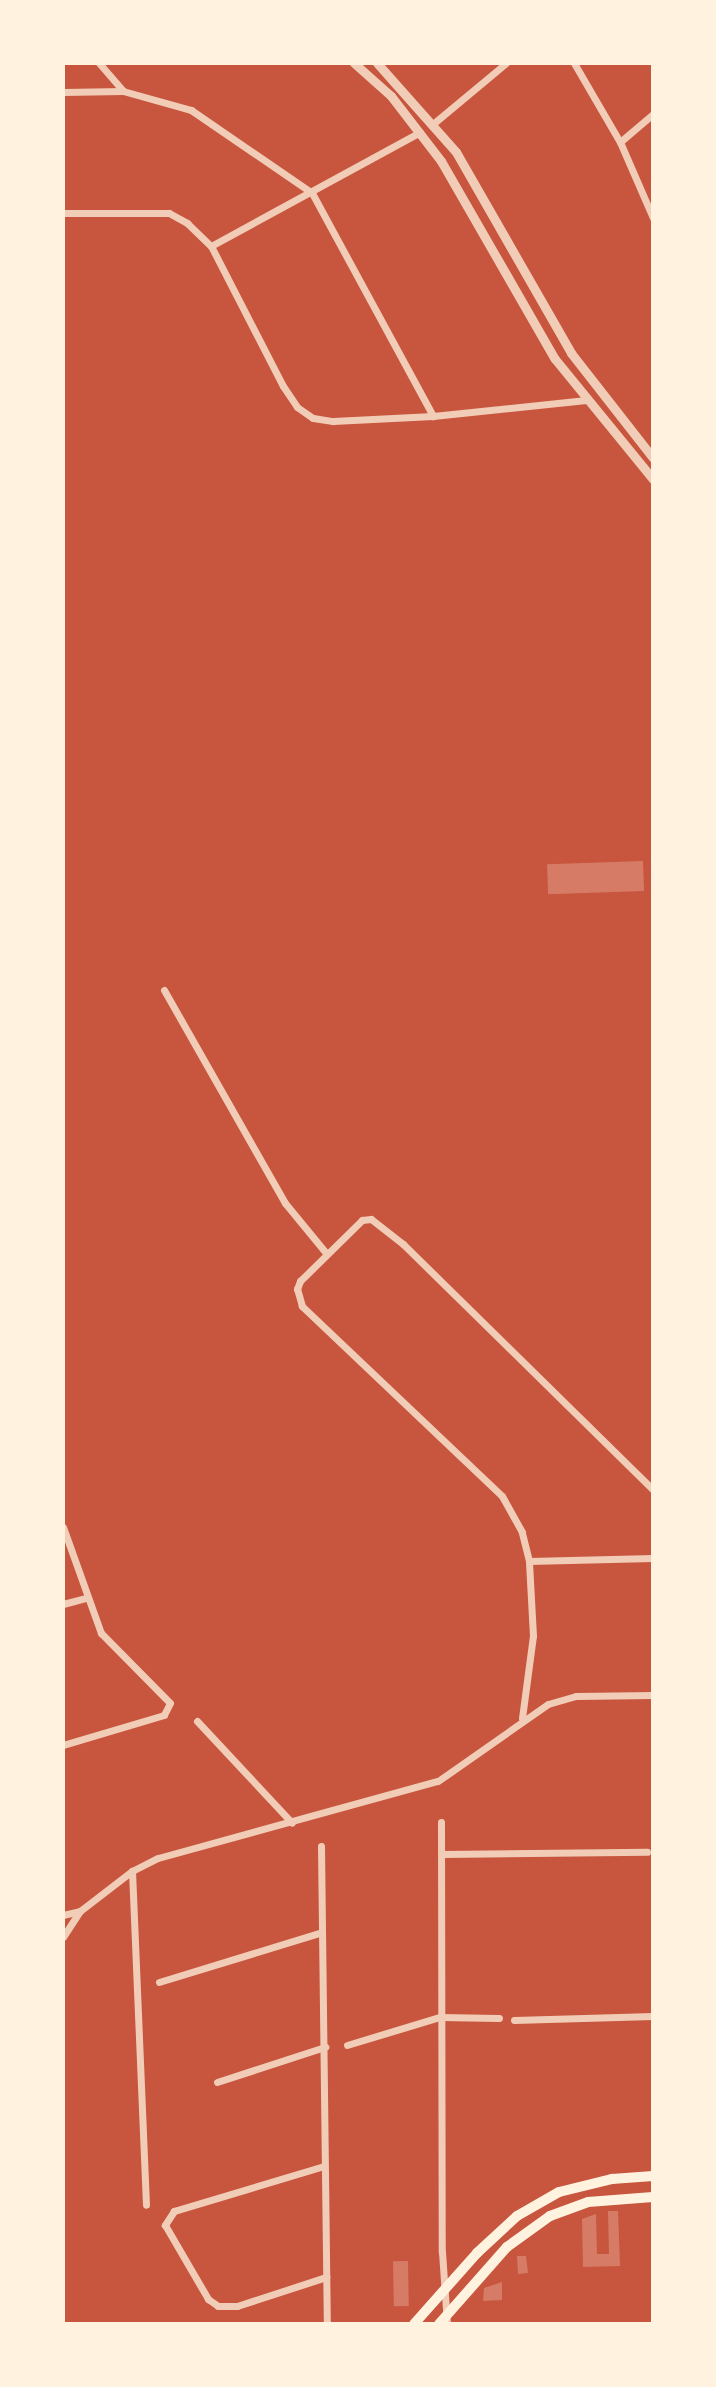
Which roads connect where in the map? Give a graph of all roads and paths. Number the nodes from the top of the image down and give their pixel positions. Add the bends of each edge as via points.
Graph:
1 (99, 63) edge
2 (354, 63) edge
3 (506, 63) edge
4 (574, 63) edge
5 (380, 65) edge
6 (373, 79) junction
7 (123, 91) junction
8 (63, 92) edge
9 (653, 114) edge
10 (434, 123) junction
11 (420, 132) junction
12 (620, 142) junction
13 (312, 193) junction
14 (63, 213) edge
15 (653, 218) edge
16 (211, 246) junction
17 (563, 340) junction
18 (550, 349) junction
19 (586, 400) junction
20 (433, 416) junction
21 (653, 458) edge
22 (653, 479) edge
23 (164, 990) dead end
24 (326, 1254) junction
25 (653, 1490) edge
26 (63, 1527) edge
27 (653, 1558) edge
28 (529, 1561) junction
29 (86, 1598) junction
30 (63, 1604) edge
31 (653, 1695) edge
32 (522, 1718) junction
33 (197, 1721) dead end
34 (63, 1745) edge
35 (441, 1822) dead end
36 (292, 1823) junction
37 (321, 1846) dead end
38 (647, 1852) dead end
39 (441, 1854) junction
40 (132, 1871) junction
41 (80, 1912) junction
42 (63, 1915) edge
43 (319, 1933) junction
44 (63, 1937) edge
45 (159, 1982) dead end
46 (653, 2016) edge
47 (440, 2017) junction
48 (499, 2018) dead end
49 (514, 2020) dead end
50 (347, 2045) dead end
51 (324, 2047) junction
52 (217, 2082) dead end
53 (324, 2166) junction
54 (653, 2176) edge
55 (653, 2197) edge
56 (146, 2205) dead end
57 (326, 2277) junction
58 (444, 2289) junction
59 (444, 2322) edge
60 (327, 2324) edge
61 (414, 2324) edge

1 - 7 street
2 - 6 street
3 - 10 street
4 - 12 street
5 - 6 street
5 - 10 street
6 - 11 street
7 - 8 street
7 - 13 street via 191,110
9 - 12 street
10 - 17 street via 477,184
11 - 13 street
11 - 18 street via 464,198
12 - 15 street
13 - 16 street
13 - 20 street
14 - 16 street via 169,213
16 - 20 street via 297,407 313,418
17 - 18 street
17 - 21 street
18 - 19 street
19 - 20 street
19 - 22 street
23 - 24 street via 285,1203
24 - 25 street via 362,1220 371,1219 403,1244
24 - 28 street via 297,1289 302,1306 502,1496 522,1532
26 - 29 street
27 - 28 street
28 - 32 street via 533,1636
29 - 30 street
29 - 34 street via 101,1633 167,1695 170,1706 164,1715
31 - 32 street via 576,1696
32 - 36 street via 438,1781
33 - 36 street
35 - 39 street
36 - 40 street via 158,1858
37 - 43 street
38 - 39 street
39 - 47 street
40 - 41 street
40 - 56 street
41 - 42 street
41 - 44 street
43 - 45 street
43 - 51 street
46 - 49 street
47 - 48 street
47 - 50 street
47 - 58 street
51 - 52 street
51 - 53 street
53 - 57 street
53 - 57 street via 174,2211 166,2219 166,2228 208,2300 218,2306 231,2307
54 - 58 main road via 612,2179 559,2192 540,2202 497,2233
55 - 59 main road via 588,2202 550,2216 507,2247
57 - 60 street
58 - 59 street
58 - 61 main road

